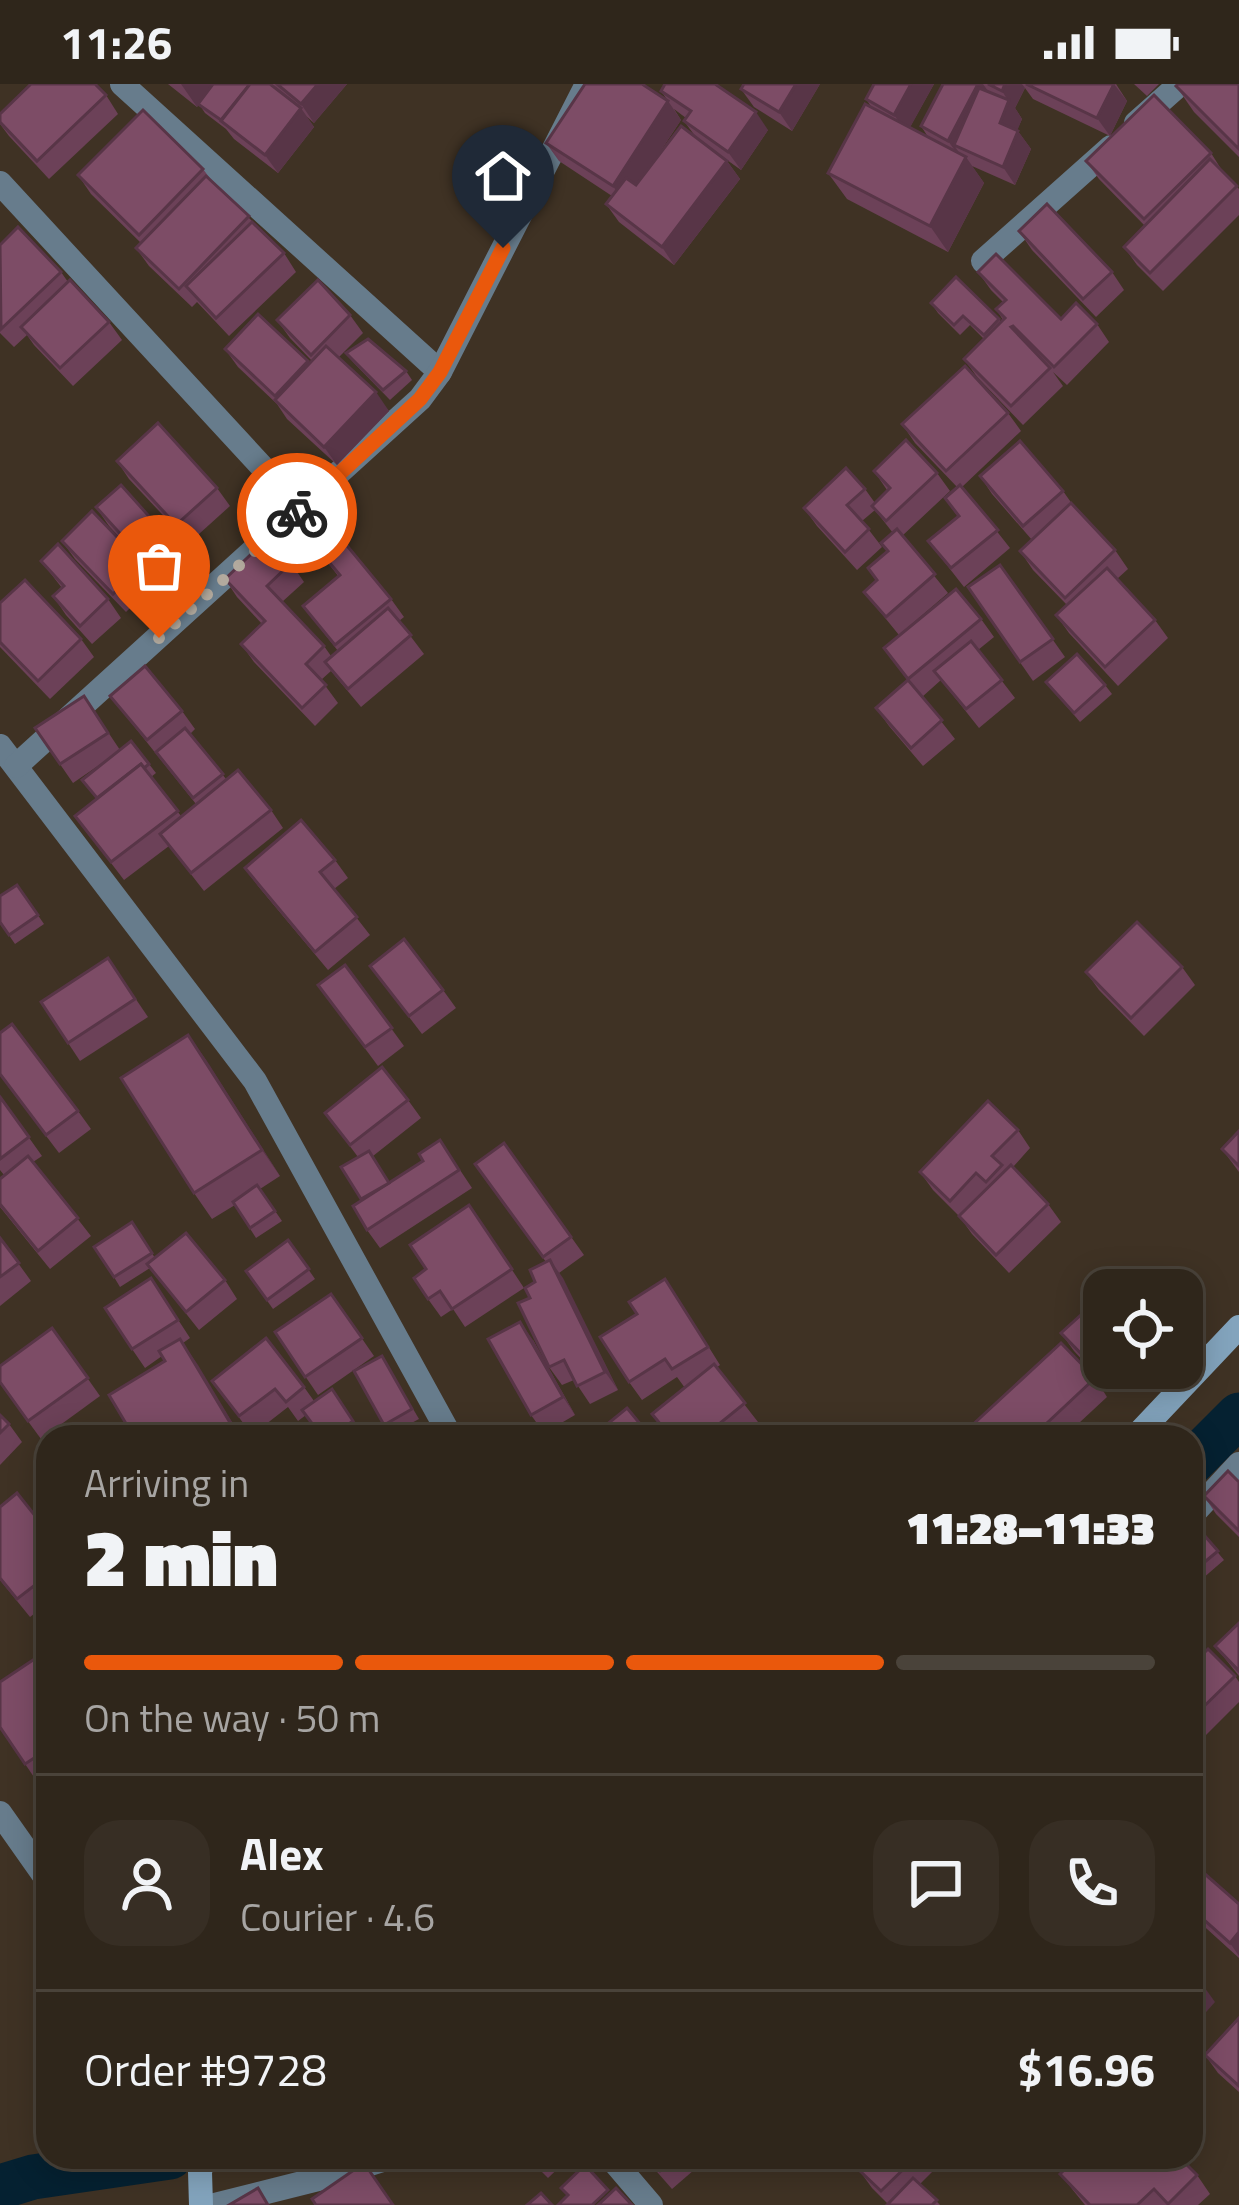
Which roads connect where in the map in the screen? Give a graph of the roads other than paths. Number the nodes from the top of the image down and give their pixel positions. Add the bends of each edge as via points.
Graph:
1 (122, 84) edge
2 (587, 84) edge
3 (1180, 84) edge
4 (0, 182) edge
5 (983, 261) edge
6 (440, 372) junction
7 (301, 509) junction
8 (8, 756) edge
9 (1239, 1327) edge
10 (444, 1425) edge
11 (1146, 1425) edge
12 (1239, 1464) edge
13 (1203, 1499) edge
14 (0, 1813) edge
15 (36, 1864) edge
16 (202, 2169) edge
17 (354, 2169) edge
18 (620, 2169) edge
19 (201, 2205) edge
20 (214, 2205) edge
21 (651, 2205) edge

1 - 6 street
2 - 6 street
3 - 5 street
4 - 7 street
6 - 7 street
7 - 8 street
8 - 10 street via 255,1081
9 - 11 main road
12 - 13 street
14 - 15 street
16 - 19 main road
17 - 20 street
18 - 21 street

